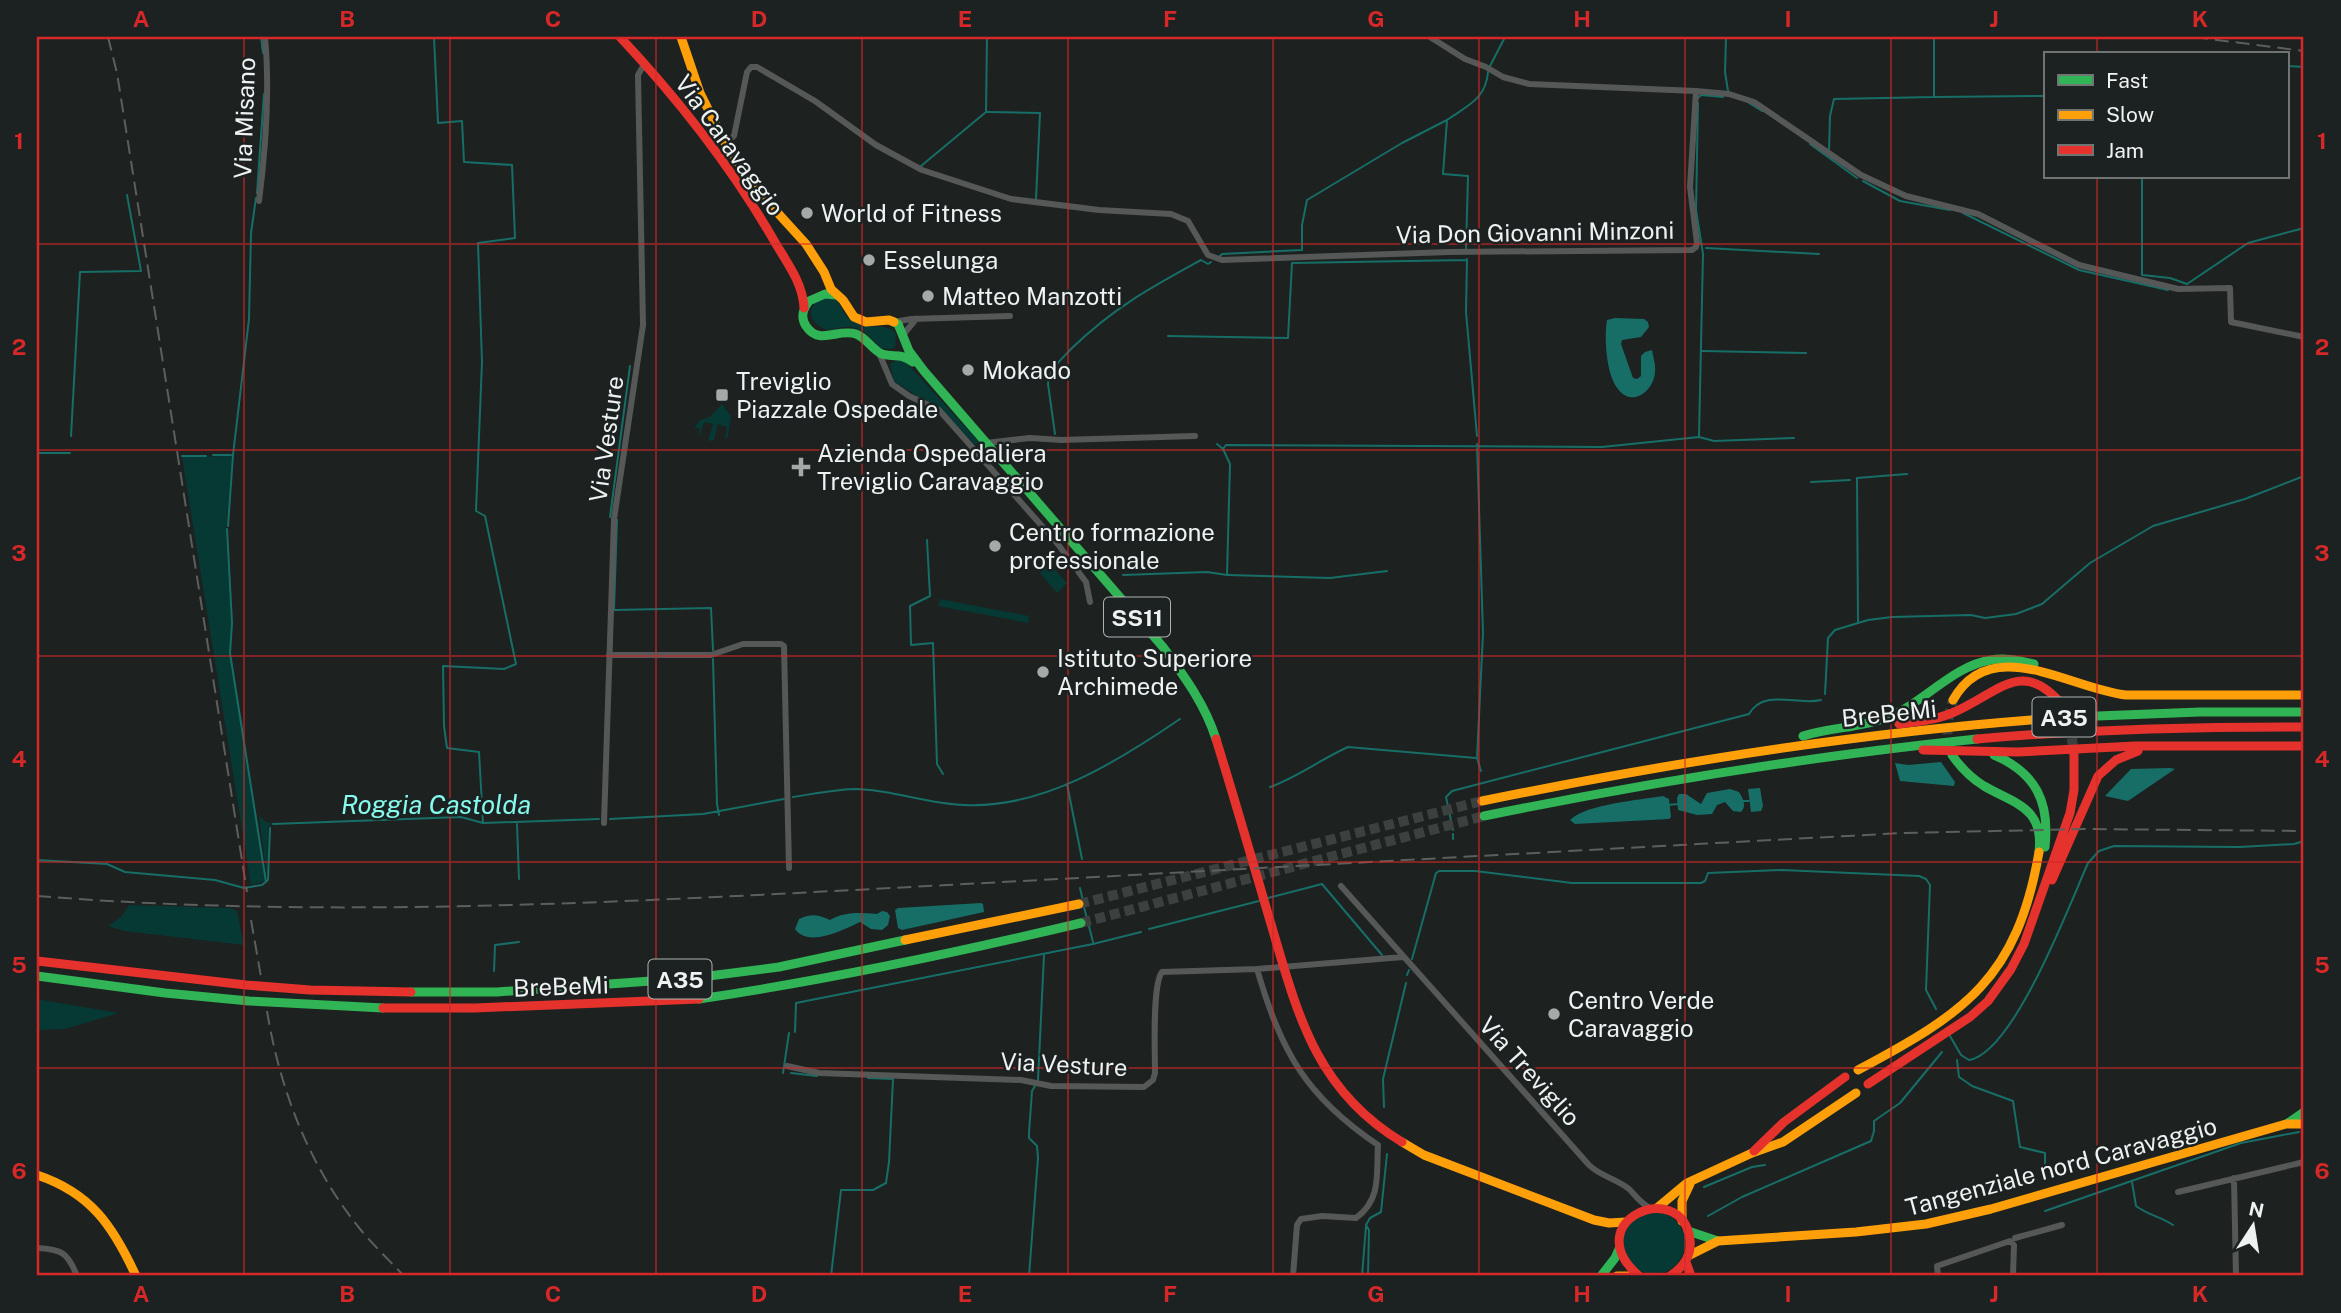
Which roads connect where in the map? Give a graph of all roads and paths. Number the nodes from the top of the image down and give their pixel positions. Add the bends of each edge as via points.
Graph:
1 (265, 37) edge
2 (620, 37) edge
3 (681, 37) edge
4 (1430, 37) edge
5 (645, 63) junction
6 (1696, 90) junction
7 (725, 143) junction
8 (259, 201) dead end
9 (818, 261) junction
10 (799, 284) junction
11 (815, 295) junction
12 (836, 295) junction
13 (804, 308) junction
14 (1010, 316) dead end
15 (916, 319) junction
16 (893, 321) junction
17 (903, 337) junction
18 (2304, 337) edge
19 (878, 351) junction
20 (893, 354) junction
21 (924, 371) junction
22 (886, 373) junction
23 (1195, 436) dead end
24 (992, 445) junction
25 (1090, 602) dead end
26 (609, 655) junction
27 (2074, 683) junction
28 (2304, 695) edge
29 (1953, 700) tunnel mouth
30 (2064, 707) tunnel mouth
31 (2304, 712) edge
32 (2304, 727) edge
33 (1825, 739) junction
34 (1786, 744) junction
35 (2304, 746) edge
36 (2164, 747) junction
37 (1854, 751) junction
38 (1978, 751) junction
39 (2074, 754) tunnel mouth
40 (1952, 755) tunnel mouth
41 (1482, 801) tunnel mouth
42 (1484, 816) tunnel mouth
43 (604, 823) dead end
44 (789, 868) dead end
45 (1341, 886) dead end
46 (2031, 886) junction
47 (1079, 904) tunnel mouth
48 (2032, 920) junction
49 (1081, 923) tunnel mouth
50 (1405, 959) junction
51 (37, 961) edge
52 (1258, 969) junction
53 (37, 976) edge
54 (787, 1066) dead end
55 (1858, 1070) dead end
56 (1846, 1077) dead end
57 (1868, 1084) dead end
58 (1856, 1093) dead end
59 (2304, 1112) edge
60 (2286, 1124) junction
61 (2304, 1124) edge
62 (1752, 1153) junction
63 (2304, 1162) edge
64 (37, 1175) edge
65 (2234, 1178) junction
66 (1694, 1180) junction
67 (2178, 1192) dead end
68 (1633, 1196) junction
69 (1654, 1208) junction
70 (1630, 1219) junction
71 (1594, 1220) junction
72 (1682, 1222) junction
73 (2062, 1224) dead end
74 (1688, 1231) junction
75 (2015, 1238) dead end
76 (1718, 1241) junction
77 (1619, 1245) junction
78 (37, 1248) edge
79 (1687, 1259) junction
80 (77, 1276) edge
81 (136, 1276) edge
82 (1293, 1276) edge
83 (1601, 1276) edge
84 (1617, 1276) edge
85 (1639, 1276) edge
86 (1670, 1276) edge
87 (1691, 1276) edge
88 (1938, 1276) edge
89 (2013, 1276) edge
90 (2236, 1276) edge

1 - 8 street, Via Misano via 268,68
2 - 5 main road, Via Caravaggio
3 - 7 main road, Via Caravaggio via 700,93
4 - 6 street via 1457,55 1529,84
5 - 10 main road, Via Caravaggio via 734,177
5 - 26 street, Via Vesture via 638,75 643,325 614,519
6 - 7 street, Via Don Giovanni Minzoni via 1690,187 1697,243 1692,250 1222,260 1204,251 1193,227 1181,217 1011,199 922,170 757,67 747,72 734,136
6 - 18 street via 1754,102 1861,174 1906,197 1979,214 2089,268 2178,289 2230,288 2231,322
7 - 9 main road, Via Caravaggio via 755,188
9 - 11 main road via 822,282
9 - 12 main road, Via Caravaggio
10 - 11 main road, Via Caravaggio
10 - 13 main road, Via Caravaggio
11 - 12 main road
11 - 13 main road
12 - 16 main road, Via Caravaggio via 854,317 873,323
13 - 19 main road, Via Caravaggio via 804,321 816,335 856,333
14 - 15 street, Via Caravaggio
15 - 16 street, Via Caravaggio
15 - 17 street
16 - 17 main road, Via Caravaggio
17 - 20 main road via 901,348
17 - 21 main road, Via Caravaggio
19 - 20 main road, Via Caravaggio
19 - 22 street
20 - 21 main road, Via Caravaggio via 907,356
20 - 22 street
21 - 24 main road, Via Caravaggio
22 - 25 street via 897,388 939,410 958,430 1066,554 1086,582
23 - 24 street via 1012,438
24 - 71 main road, Via Caravaggio / SS11 via 1163,647 1210,720 1292,995 1330,1077 1356,1108 1409,1147
26 - 43 street, Via Vesture
26 - 44 street via 712,655 743,644 784,646
27 - 28 main road via 2130,695
27 - 29 main road via 2028,668 2000,667 1968,680
27 - 34 main road via 2026,661 1986,660 1954,674 1895,714 1823,730
30 - 33 main road via 2037,683 2017,681 1936,719 1847,730
31 - 33 main road, BreBeMi / A35 via 2058,717
32 - 37 main road, BreBeMi / A35 via 2066,733
33 - 34 main road, BreBeMi / A35
34 - 41 main road, BreBeMi / A35
35 - 36 main road
36 - 38 main road
36 - 48 main road via 2128,754 2098,775
37 - 38 main road
37 - 42 main road, BreBeMi / A35 via 1616,788
38 - 46 main road via 2009,760 2040,793 2048,833
39 - 48 main road via 2073,800
40 - 46 main road via 1972,778 2016,802 2035,820 2040,848
45 - 50 street
46 - 55 main road via 2008,951 1981,990 1947,1019
47 - 51 main road, BreBeMi / A35 via 779,967 497,992 275,987
48 - 57 main road via 2011,969 1988,1001
49 - 53 main road, BreBeMi / A35 via 781,988 695,999 382,1008 249,1001
50 - 52 street, Via Vesture
50 - 68 street, Via Treviglio via 1589,1165 1625,1186
52 - 54 street, Via Vesture via 1162,972 1156,992 1155,1073 1144,1087 819,1073
52 - 82 street via 1277,1030 1297,1069 1331,1108 1378,1144 1372,1204 1356,1218 1301,1219
56 - 62 main road via 1784,1122
58 - 62 main road via 1783,1142
59 - 60 main road, Tangenziale nord Caravaggio
60 - 61 main road, Tangenziale nord Caravaggio
60 - 76 main road, Tangenziale nord Caravaggio via 1926,1224
62 - 66 main road
63 - 65 street
64 - 81 main road via 71,1189 100,1213
65 - 67 street
65 - 90 street
66 - 69 main road
66 - 72 main road via 1682,1201
68 - 69 street, Via Treviglio
68 - 70 street
69 - 70 main road
69 - 72 main road via 1671,1212
70 - 71 main road
70 - 77 main road
71 - 77 main road
72 - 74 main road
73 - 75 street
74 - 76 main road, Tangenziale nord Caravaggio
74 - 79 main road
76 - 79 main road, Tangenziale nord Caravaggio
77 - 83 main road
77 - 85 main road via 1627,1267
78 - 80 street via 66,1255
79 - 86 main road, Tangenziale nord Caravaggio
79 - 87 main road
84 - 85 main road
88 - 89 street via 1937,1266 2010,1241

